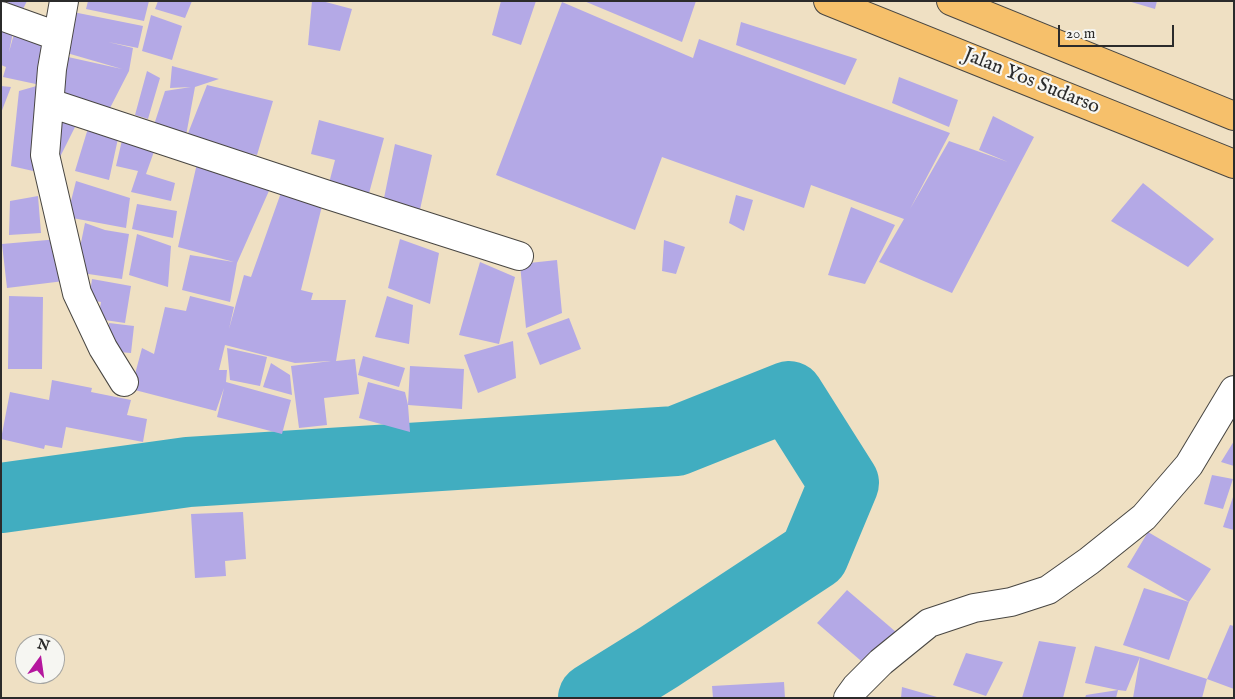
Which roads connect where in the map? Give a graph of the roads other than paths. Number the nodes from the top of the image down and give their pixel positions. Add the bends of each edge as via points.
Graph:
1 (64, 1) edge
2 (828, 1) edge
3 (951, 1) edge
4 (1, 16) edge
5 (57, 36) junction
6 (50, 103) junction
7 (1234, 116) edge
8 (1234, 164) edge
9 (519, 256) dead end
10 (124, 382) dead end
11 (1234, 390) edge
12 (848, 698) edge

1 - 5 street
2 - 8 highway, Jalan Yos Sudarso
3 - 7 highway
4 - 5 street
5 - 6 street
6 - 9 street
6 - 10 street via 45,155 77,293 103,348
11 - 12 street via 1189,465 1144,516 1089,562 1048,590 929,623 882,662

